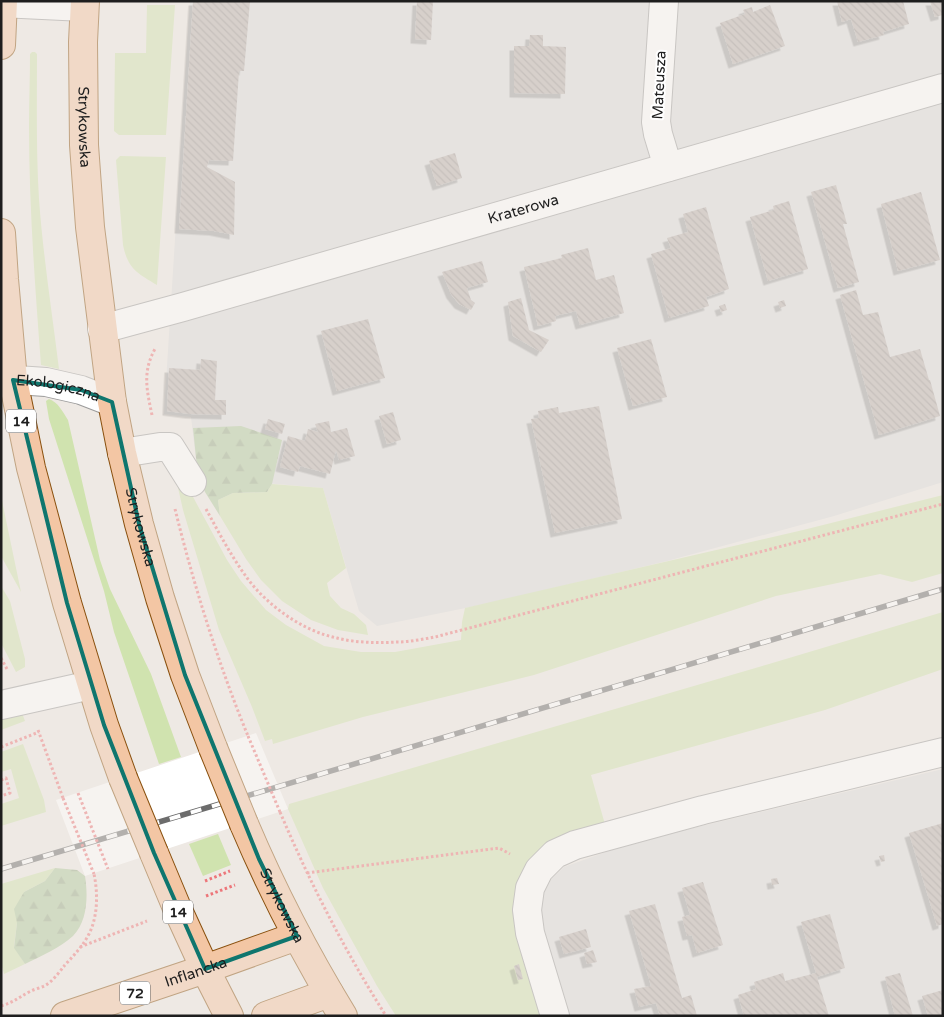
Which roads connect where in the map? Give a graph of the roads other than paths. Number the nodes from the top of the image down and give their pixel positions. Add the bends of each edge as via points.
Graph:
1 (664, 1) edge
2 (3, 2) edge
3 (84, 4) edge
4 (1, 45) edge
5 (943, 88) edge
6 (668, 167) junction
7 (1, 234) edge
8 (102, 329) junction
9 (7, 380) edge
10 (112, 402) junction
11 (122, 453) junction
12 (192, 482) road end
13 (91, 685) junction
14 (1, 705) edge
15 (943, 752) edge
16 (297, 936) junction
17 (205, 969) junction
18 (336, 1004) edge
19 (65, 1016) edge
20 (229, 1016) edge
21 (266, 1016) edge
22 (555, 1016) edge

1 - 6 street, Mateusza via 656,122
2 - 3 street
2 - 4 main road
3 - 8 main road, Strykowska via 84,145
5 - 6 street, Kraterowa
6 - 8 street, Kraterowa
7 - 9 main road, 14
8 - 10 main road, Strykowska
9 - 10 street, Ekologiczna via 46,382
9 - 13 main road, 14
10 - 11 main road, Strykowska
11 - 12 street via 170,447
11 - 16 main road, Strykowska, bridge via 139,524 185,675 244,824
13 - 14 street
13 - 17 main road, 14, bridge via 123,778
15 - 22 street via 703,810 575,845 554,854 539,870 530,888 527,910 530,933
16 - 17 main road, Inflancka / 72
16 - 18 main road, Strykowska
17 - 19 main road, Inflancka / 72
17 - 20 main road, 14
18 - 21 main road

